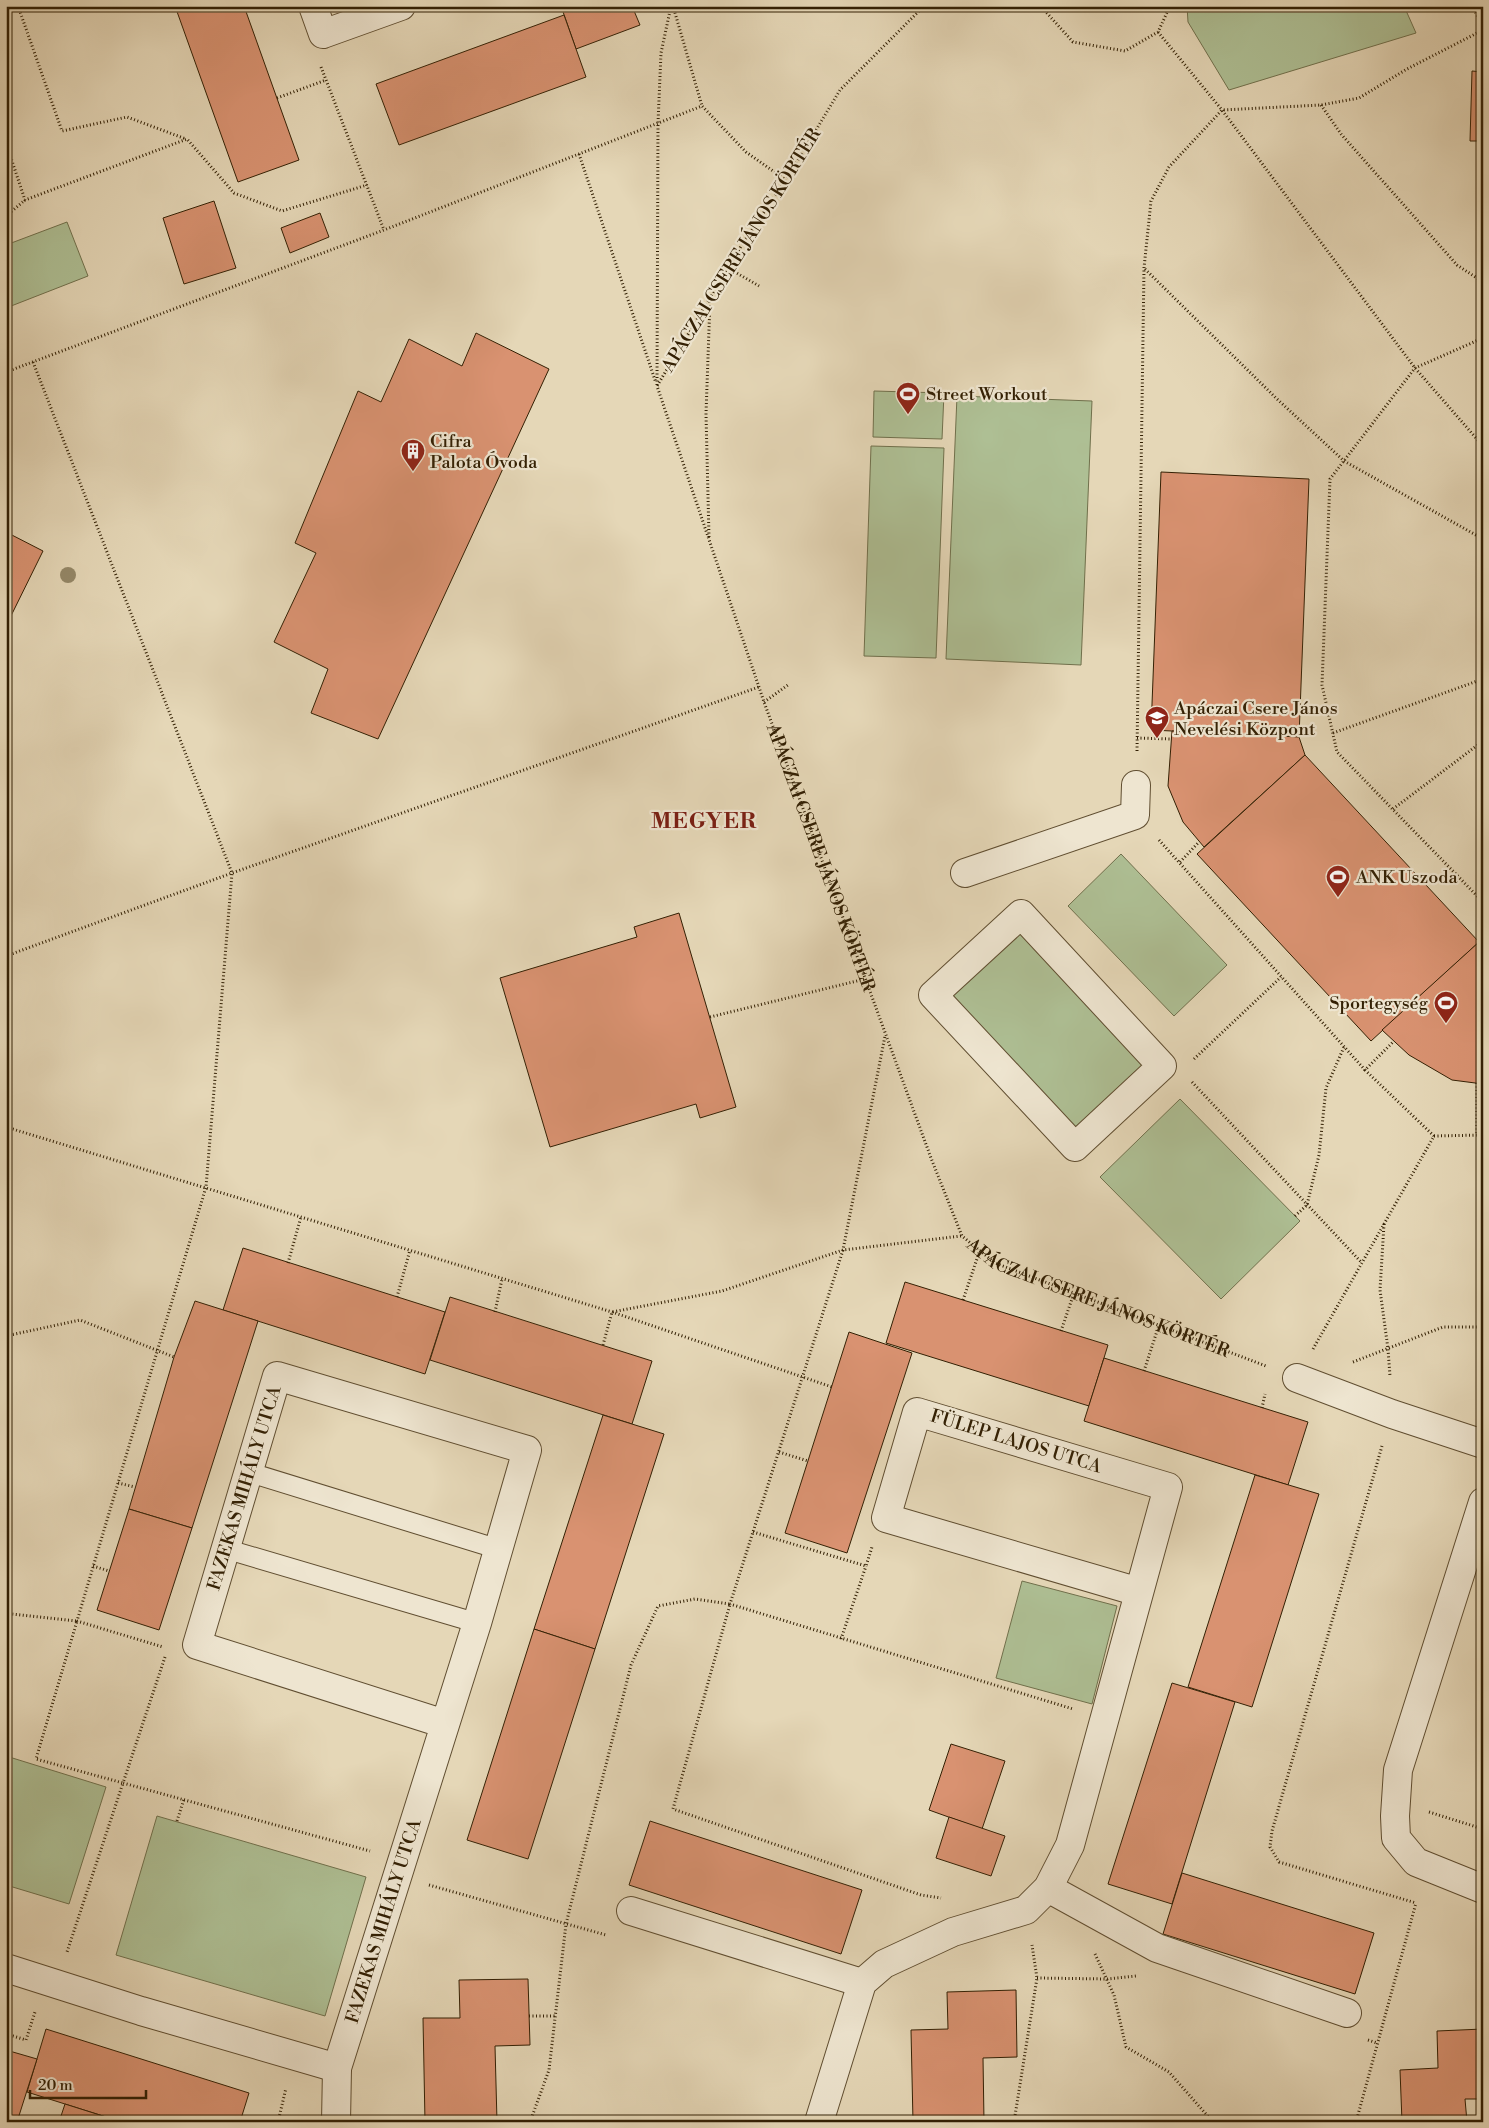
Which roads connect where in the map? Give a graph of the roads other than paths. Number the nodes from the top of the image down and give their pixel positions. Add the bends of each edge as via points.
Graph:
1 (313, 6) edge
2 (401, 6) edge
3 (1136, 785) dead end
4 (965, 873) dead end
5 (1075, 1147) joint
6 (1297, 1378) road end
7 (1483, 1444) edge
8 (248, 1472) junction
9 (1483, 1502) edge
10 (226, 1549) junction
11 (498, 1549) junction
12 (1139, 1592) junction
13 (477, 1623) junction
14 (445, 1724) junction
15 (1048, 1888) junction
16 (1483, 1889) edge
17 (632, 1911) dead end
18 (6, 1968) edge
19 (862, 1983) junction
20 (1347, 2012) dead end
21 (337, 2068) junction
22 (336, 2122) edge
23 (819, 2122) edge

1 - 2 street via 323,34
3 - 4 street via 1135,815
5 - 5 street via 933,995 1021,914 1162,1066
6 - 7 street
8 - 10 street, FAZEKAS MIHÁLY UTCA
8 - 11 lane
8 - 11 street, FAZEKAS MIHÁLY UTCA via 277,1376 527,1450
9 - 16 street via 1398,1770 1396,1801 1396,1838 1416,1862
10 - 13 lane
10 - 14 street, FAZEKAS MIHÁLY UTCA via 197,1645
11 - 13 street, FAZEKAS MIHÁLY UTCA
12 - 12 street, FÜLEP LAJOS UTCA via 1168,1487 918,1412 886,1518
12 - 15 street, FÜLEP LAJOS UTCA via 1070,1845
13 - 14 street, FAZEKAS MIHÁLY UTCA
14 - 21 street, FAZEKAS MIHÁLY UTCA
15 - 19 street, FÜLEP LAJOS UTCA via 1026,1910 953,1932 884,1964
15 - 20 street via 1157,1948
17 - 19 street
18 - 21 street
19 - 23 street
21 - 22 street, FAZEKAS MIHÁLY UTCA

